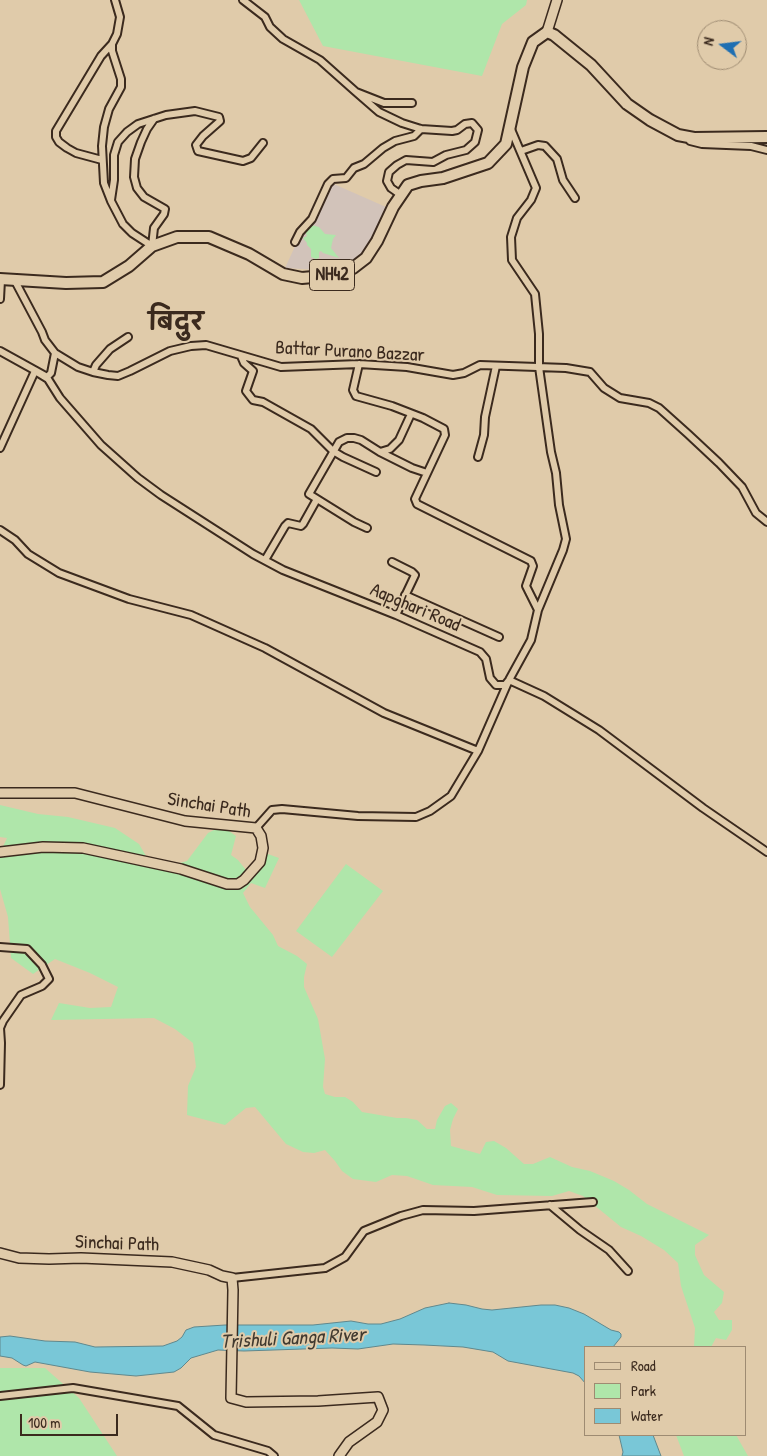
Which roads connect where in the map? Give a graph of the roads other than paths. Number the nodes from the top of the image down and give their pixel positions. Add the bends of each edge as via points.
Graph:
1 (115, 0) edge
2 (243, 0) edge
3 (557, 0) edge
4 (547, 32) junction
5 (112, 44) junction
6 (356, 92) junction
7 (412, 103) dead end
8 (154, 119) junction
9 (510, 127) junction
10 (421, 129) junction
11 (678, 135) junction
12 (767, 137) edge
13 (263, 142) dead end
14 (767, 150) edge
15 (521, 151) junction
16 (102, 160) junction
17 (401, 195) junction
18 (575, 198) dead end
19 (111, 201) junction
20 (295, 242) dead end
21 (152, 246) junction
22 (1, 280) edge
23 (15, 281) junction
24 (0, 299) edge
25 (128, 336) dead end
26 (0, 351) edge
27 (55, 353) junction
28 (241, 356) junction
29 (360, 364) junction
30 (496, 366) junction
31 (539, 367) junction
32 (35, 371) junction
33 (93, 372) junction
34 (411, 414) junction
35 (3, 434) edge
36 (0, 448) edge
37 (333, 451) junction
38 (380, 452) junction
39 (478, 457) dead end
40 (376, 472) dead end
41 (427, 473) junction
42 (317, 499) junction
43 (767, 522) edge
44 (367, 528) dead end
45 (0, 530) edge
46 (265, 560) junction
47 (392, 562) dead end
48 (405, 595) junction
49 (538, 610) junction
50 (396, 615) junction
51 (499, 636) dead end
52 (509, 680) junction
53 (478, 751) junction
54 (0, 793) edge
55 (256, 828) junction
56 (0, 852) edge
57 (767, 852) edge
58 (0, 947) edge
59 (0, 1085) edge
60 (594, 1202) dead end
61 (550, 1205) junction
62 (0, 1253) edge
63 (628, 1271) dead end
64 (232, 1278) junction
65 (0, 1396) edge
66 (274, 1456) edge
67 (339, 1456) edge

1 - 5 street via 120,17
2 - 6 street via 265,17 270,27 283,38 320,60
3 - 4 street
4 - 9 main road, NH42 via 533,42 523,67
4 - 11 main road via 591,65 627,104
5 - 16 street via 121,87 104,127
5 - 16 street via 101,56 56,131 56,138 67,148
6 - 7 street via 384,103
6 - 10 street via 379,112
8 - 13 street via 194,111 219,117 220,121 196,144 198,151 243,161 251,158
8 - 19 street via 138,124 118,142
8 - 21 street via 135,159 134,177 144,197 165,209 154,228
9 - 15 street
9 - 17 main road, NH42 via 506,144 488,163 443,178 408,185
10 - 17 street via 452,131 472,123 478,130 475,142 466,150 433,162 406,160 397,165 389,172 387,181
10 - 20 street via 414,136 383,148 354,168 346,178 333,179 312,219
11 - 12 main road via 694,138
11 - 14 street via 693,142
15 - 18 street via 545,146 557,159 563,180
15 - 31 street via 536,188 517,218 511,237 512,260 535,294
16 - 19 street via 104,183
17 - 21 main road, NH42 via 366,258 353,268 335,275 302,278 283,274 249,254 209,237 177,237
19 - 21 street via 123,224
21 - 23 main road, NH42 via 103,282
22 - 23 main road, NH42
22 - 24 street
23 - 27 street, Battar Purano Bazzar
25 - 33 street via 110,349
26 - 32 street, Aapghari Road
27 - 32 street via 51,373 47,377
27 - 33 street, Battar Purano Bazzar
28 - 29 street, Battar Purano Bazzar via 281,367
28 - 33 street, Battar Purano Bazzar via 206,345 191,346 170,351 118,376
28 - 37 street via 253,371 246,391 249,396 311,429
29 - 30 street, Battar Purano Bazzar via 454,375 480,365
29 - 34 street via 353,390 356,396
30 - 31 street, Battar Purano Bazzar
30 - 39 street
31 - 43 street, Battar Purano Bazzar via 590,372 604,388 620,398 659,408 742,487 756,513
31 - 49 street via 566,539
32 - 35 street
32 - 46 street, Aapghari Road via 48,379 60,398 101,445 138,478
34 - 38 street via 399,440 390,449
34 - 41 street via 444,429 445,434
35 - 36 street
37 - 38 street via 339,442 354,438
37 - 40 street
37 - 42 street via 309,494
38 - 41 street
41 - 49 street via 415,499 417,504 530,561 533,566 526,586
42 - 44 street
42 - 46 street via 301,526 288,522 284,526
45 - 53 street via 28,554 59,573 130,599 191,616 265,648 384,712
46 - 50 street, Aapghari Road
47 - 48 street via 415,575
48 - 50 street
48 - 51 street
49 - 52 street via 531,640
50 - 52 street, Aapghari Road via 480,652 496,685 505,685
52 - 53 street
52 - 57 street via 544,696 598,730
53 - 55 street via 451,796 430,811 416,816 341,815 282,809 272,810
54 - 55 street, Sinchai Path via 75,793 185,820
55 - 56 street, Sinchai Path via 263,848 260,862 238,884 83,848 43,847
58 - 59 street via 27,949 49,979 42,986 21,995 3,1021 0,1028
60 - 61 street
61 - 63 street via 609,1250
61 - 64 street via 474,1211 423,1210 364,1232 345,1257 325,1268
62 - 64 street, Sinchai Path via 34,1259 172,1262
64 - 67 street via 231,1398 246,1402 378,1397 382,1410 377,1422 349,1442
65 - 66 street via 73,1388 178,1406 214,1435 268,1451

